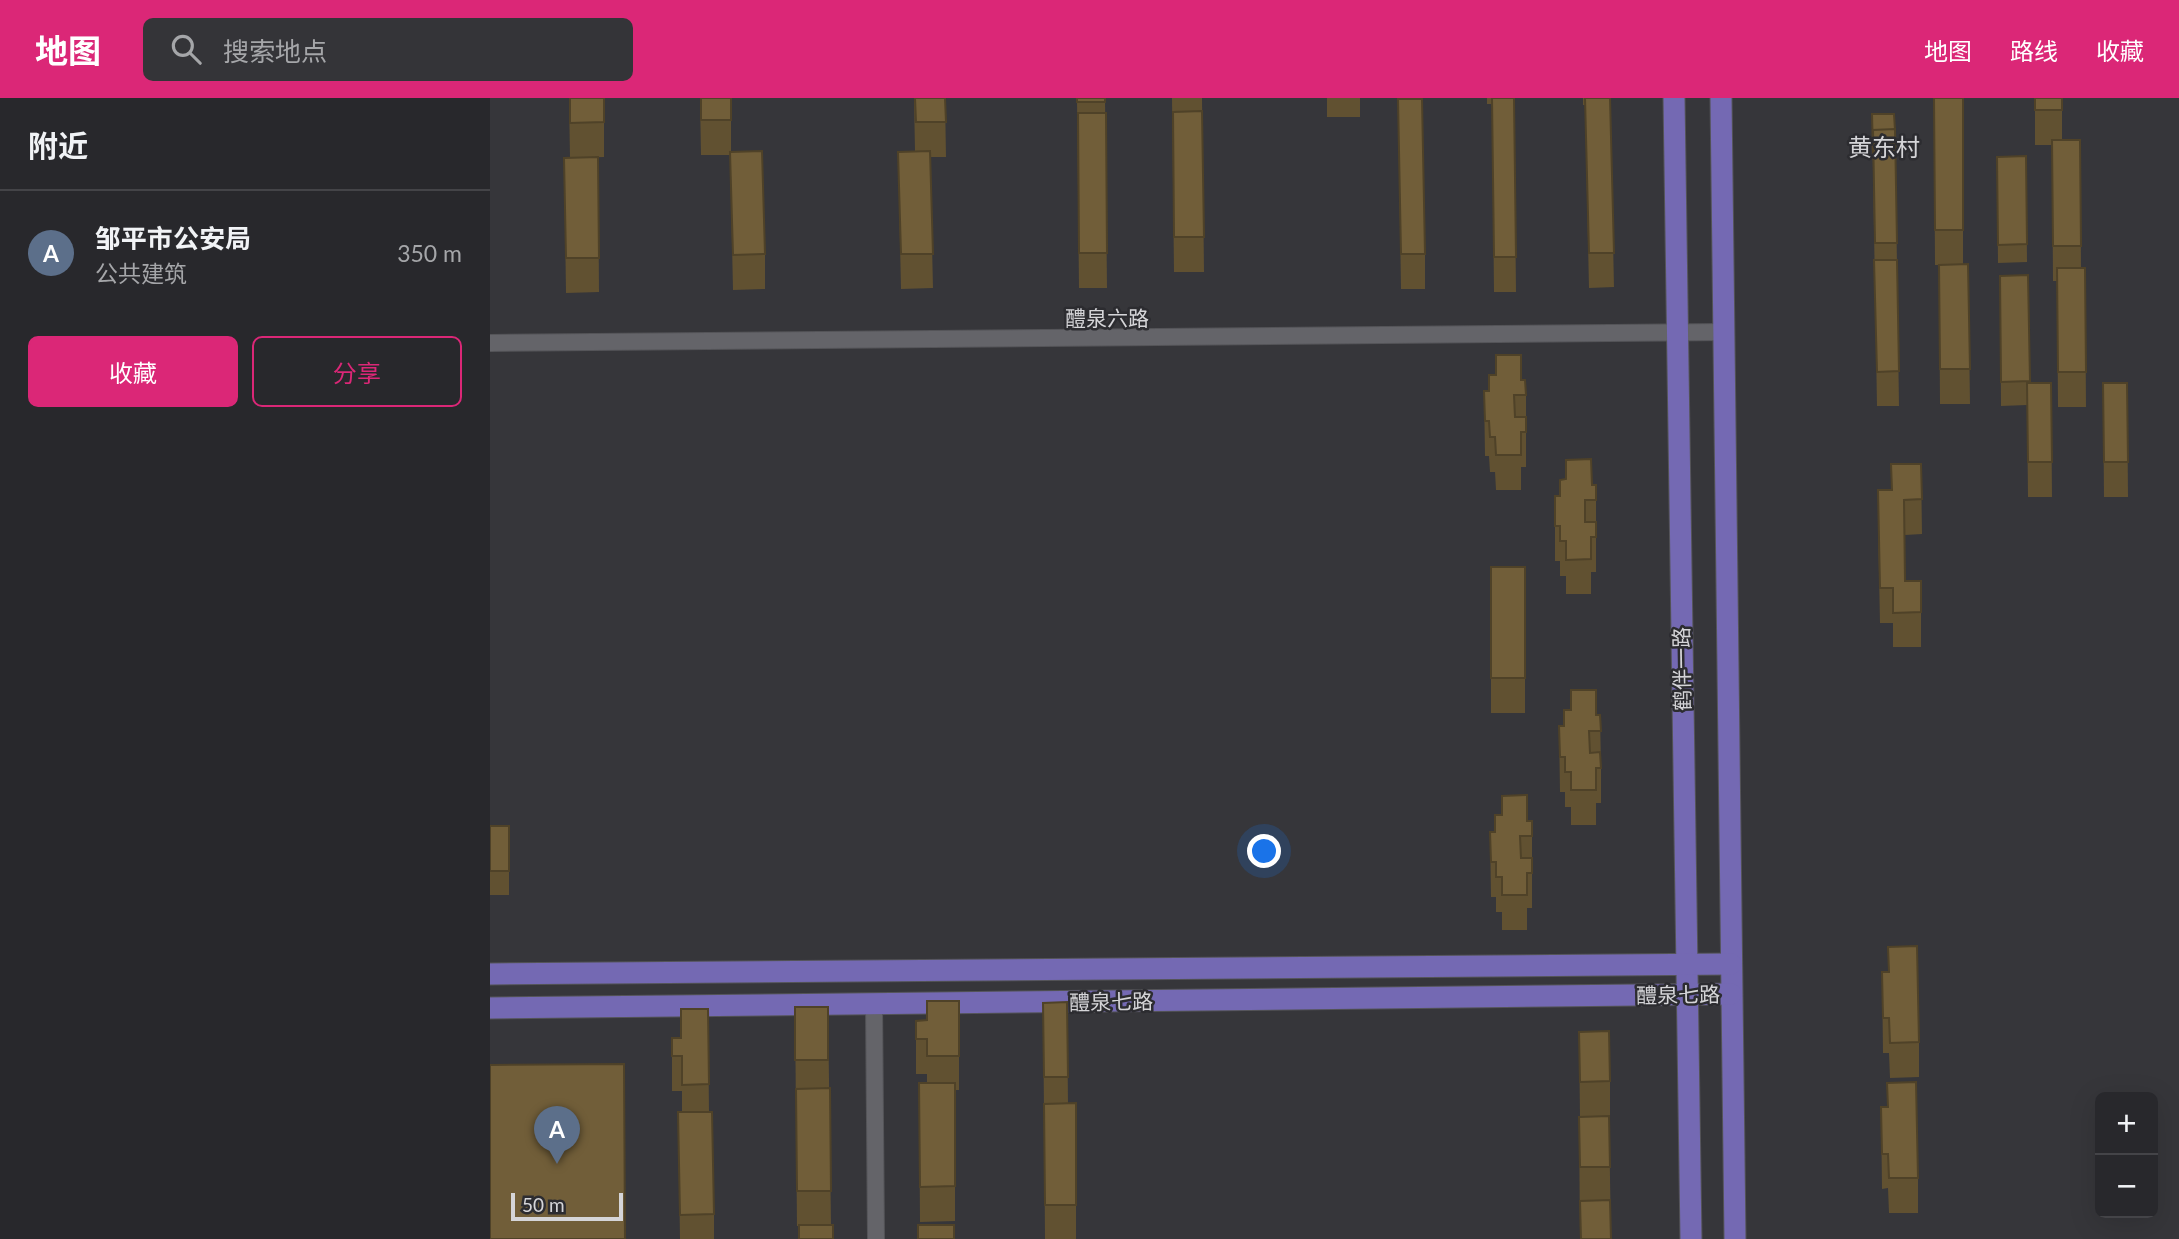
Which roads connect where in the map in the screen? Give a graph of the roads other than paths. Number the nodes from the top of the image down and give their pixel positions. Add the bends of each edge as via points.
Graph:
1 (1674, 98) edge
2 (1721, 98) edge
3 (1725, 332) junction
4 (1676, 333) junction
5 (490, 343) edge
6 (1685, 962) junction
7 (1731, 964) junction
8 (490, 974) edge
9 (1731, 994) junction
10 (1686, 995) junction
11 (874, 1004) junction
12 (490, 1008) edge
13 (876, 1239) edge
14 (1691, 1239) edge
15 (1735, 1239) edge

1 - 4 main road, 鹤伴一路
2 - 3 main road
3 - 4 street, 醴泉六路
3 - 7 main road
4 - 5 street, 醴泉六路
4 - 6 main road, 鹤伴一路
6 - 7 main road
6 - 8 main road
6 - 10 main road, 鹤伴一路
7 - 9 main road
9 - 10 main road, 醴泉七路
9 - 15 main road
10 - 11 main road, 醴泉七路
10 - 14 main road, 鹤伴一路
11 - 12 main road, 醴泉七路
11 - 13 street

